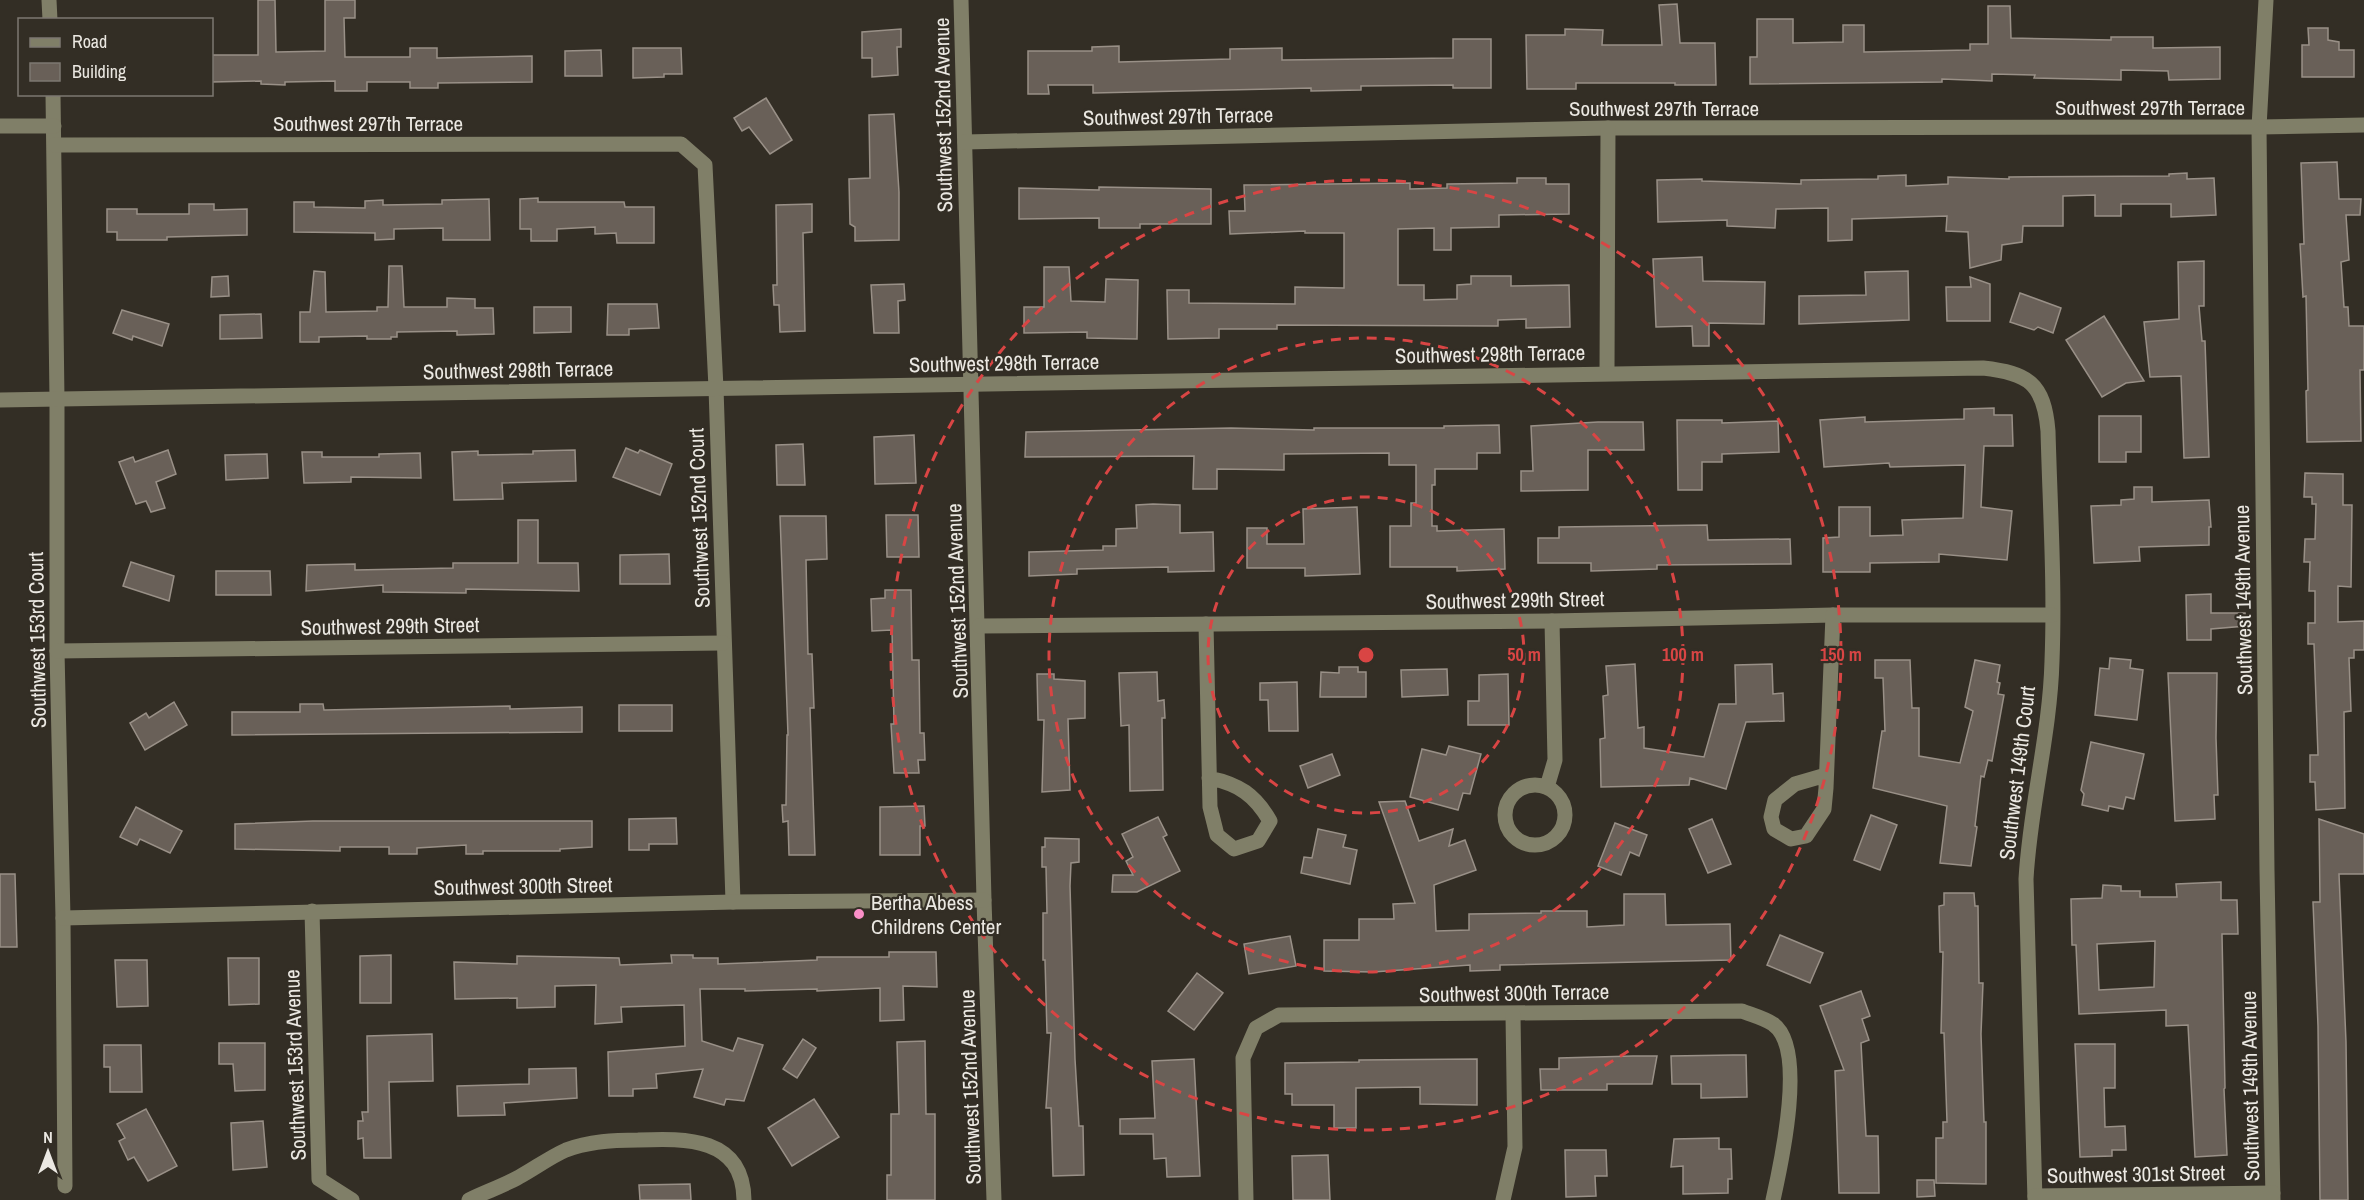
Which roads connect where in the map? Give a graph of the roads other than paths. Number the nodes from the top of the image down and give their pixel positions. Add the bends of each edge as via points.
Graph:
1 (49, 0) edge
2 (961, 0) edge
3 (2266, 0) edge
4 (50, 18) edge
5 (53, 96) edge
6 (2364, 125) edge
7 (0, 126) edge
8 (54, 126) junction
9 (2259, 127) junction
10 (1608, 128) junction
11 (965, 142) junction
12 (681, 144) joint
13 (54, 145) junction
14 (2008, 370) joint
15 (1607, 373) junction
16 (971, 385) junction
17 (716, 388) junction
18 (57, 399) junction
19 (0, 400) edge
20 (1833, 615) junction
21 (2052, 615) junction
22 (1552, 621) junction
23 (1206, 624) junction
24 (979, 626) junction
25 (723, 643) junction
26 (57, 651) junction
27 (1826, 775) junction
28 (1209, 778) junction
29 (1546, 787) dead end
30 (984, 900) junction
31 (733, 903) junction
32 (312, 911) junction
33 (63, 918) junction
34 (1513, 1015) junction
35 (65, 1186) dead end
36 (2273, 1197) edge
37 (2035, 1198) edge
38 (352, 1200) edge
39 (469, 1200) edge
40 (744, 1200) edge
41 (994, 1200) edge
42 (1246, 1200) edge
43 (1503, 1200) edge
44 (1773, 1200) edge

1 - 4 street
2 - 11 street, Southwest 152nd Avenue
3 - 9 street, Southwest 149th Avenue
5 - 8 street, Southwest 153rd Court
6 - 9 street, Southwest 297th Terrace
7 - 8 street
8 - 13 street, Southwest 153rd Court
9 - 10 street, Southwest 297th Terrace
9 - 36 street, Southwest 149th Avenue
10 - 11 street, Southwest 297th Terrace
10 - 15 street
11 - 16 street, Southwest 152nd Avenue
12 - 13 street, Southwest 297th Terrace
12 - 17 street, Southwest 152nd Court via 705,165
13 - 18 street, Southwest 153rd Court
14 - 15 street, Southwest 298th Terrace
14 - 21 street, Southwest 149th Court via 2025,377 2035,387 2047,410
15 - 16 street, Southwest 298th Terrace
16 - 17 street, Southwest 298th Terrace
16 - 24 street, Southwest 152nd Avenue
17 - 18 street, Southwest 298th Terrace
17 - 25 street, Southwest 152nd Court
18 - 19 street, Southwest 298th Terrace
18 - 26 street, Southwest 153rd Court
20 - 21 street, Southwest 299th Street
20 - 22 street, Southwest 299th Street
20 - 27 street
21 - 37 street, Southwest 149th Court via 2049,701 2028,834 2025,879
22 - 23 street, Southwest 299th Street
22 - 29 street via 1554,760
23 - 24 street, Southwest 299th Street
23 - 28 street
24 - 30 street, Southwest 152nd Avenue
25 - 26 street, Southwest 299th Street
25 - 31 street, Southwest 152nd Court
26 - 33 street, Southwest 153rd Court
27 - 27 street via 1824,809 1806,836 1791,839 1774,829 1774,800 1795,784
28 - 28 street via 1217,836 1234,849 1258,841 1270,821 1259,802 1230,782
30 - 31 street, Southwest 300th Street
30 - 41 street, Southwest 152nd Avenue
31 - 32 street, Southwest 300th Street
32 - 33 street, Southwest 300th Street
32 - 38 street, Southwest 153rd Avenue via 319,1179
33 - 35 street, Southwest 153rd Court
34 - 42 street, Southwest 300th Terrace via 1279,1016 1256,1028 1243,1058
34 - 43 street via 1515,1147
34 - 44 street, Southwest 300th Terrace via 1742,1011 1774,1024 1787,1047 1790,1096 1787,1136
36 - 37 street, Southwest 301st Street
39 - 40 street via 566,1150 618,1140 682,1139 700,1142 726,1155 740,1174

